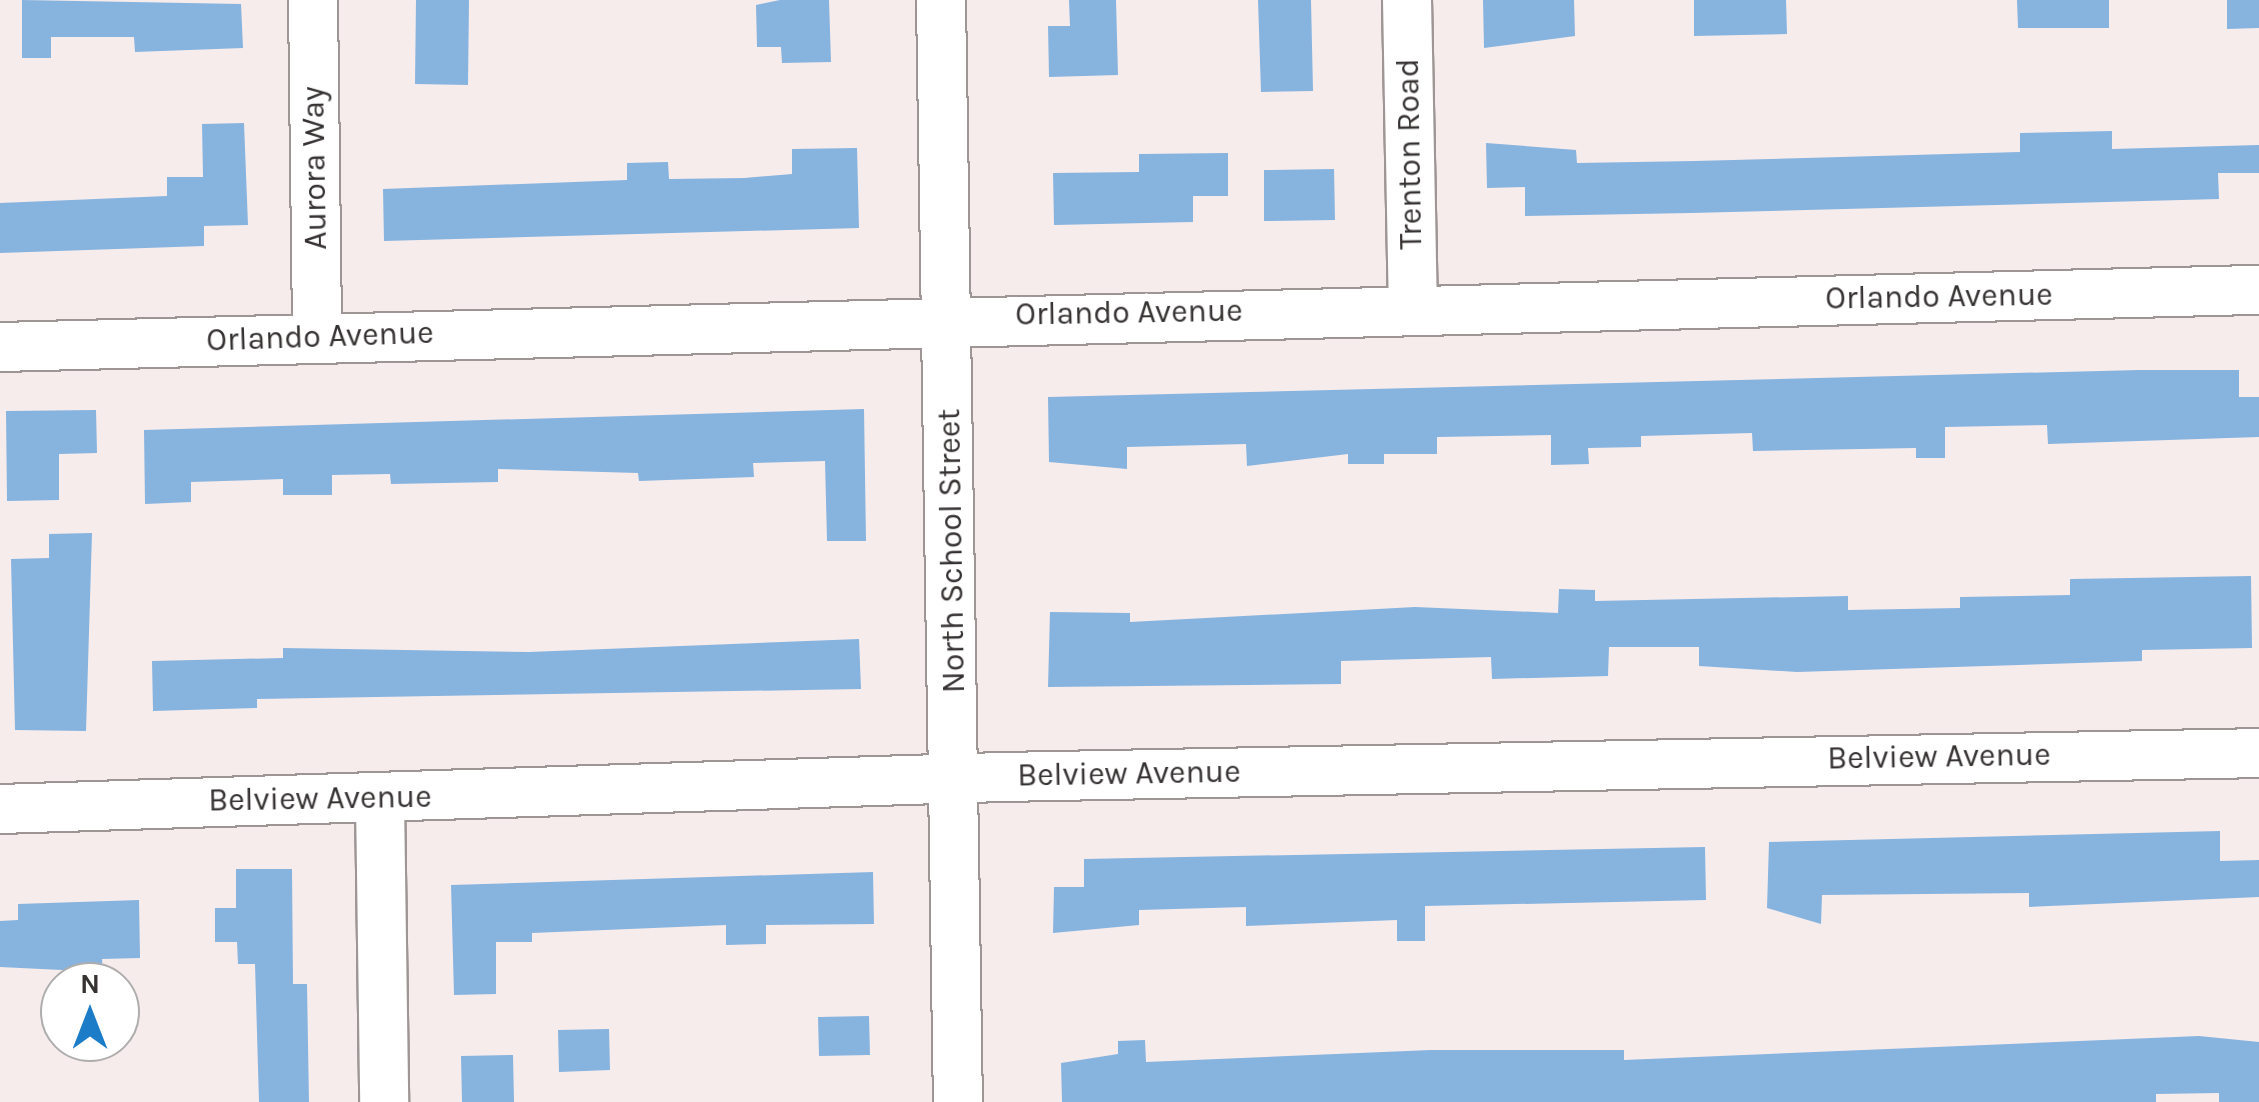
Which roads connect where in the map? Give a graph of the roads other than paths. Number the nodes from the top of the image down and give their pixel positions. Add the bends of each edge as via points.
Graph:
1 (313, 0) edge
2 (941, 0) edge
3 (1407, 0) edge
4 (2259, 290) edge
5 (1412, 308) junction
6 (950, 318) junction
7 (318, 337) junction
8 (0, 347) edge
9 (2259, 753) edge
10 (954, 778) junction
11 (380, 799) junction
12 (0, 809) edge
13 (384, 1102) edge
14 (958, 1102) edge

1 - 7 street, Aurora Way
2 - 6 street, North School Street
3 - 5 street, Trenton Road
4 - 5 street, Orlando Avenue
5 - 6 street, Orlando Avenue
6 - 7 street, Orlando Avenue
6 - 10 street, North School Street
7 - 8 street, Orlando Avenue
9 - 10 street, Belview Avenue
10 - 11 street, Belview Avenue
10 - 14 street, North School Street
11 - 12 street, Belview Avenue
11 - 13 street

